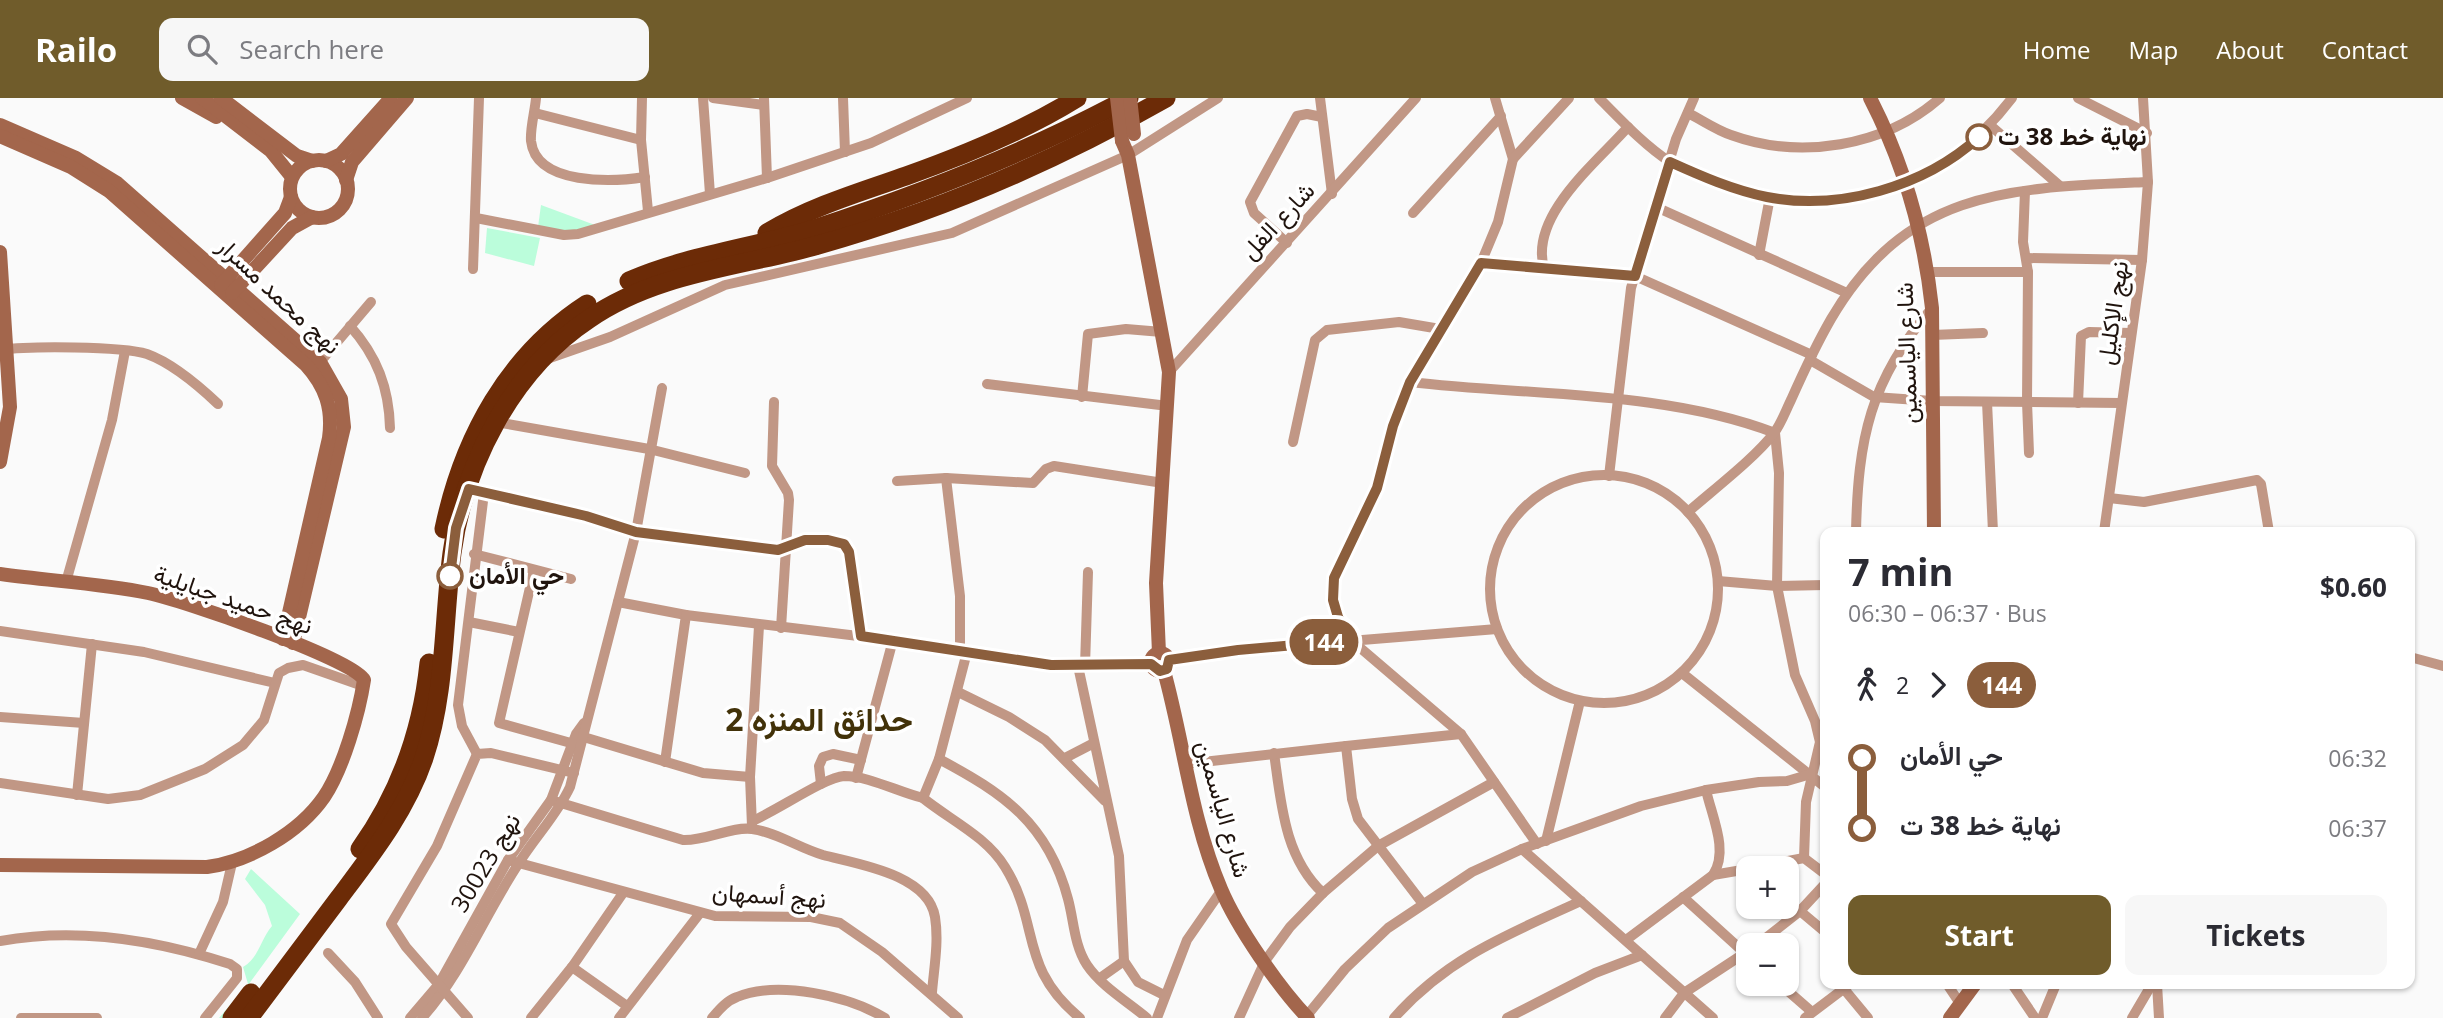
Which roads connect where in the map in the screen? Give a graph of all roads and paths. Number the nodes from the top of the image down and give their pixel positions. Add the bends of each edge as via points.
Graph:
1 (182, 98) edge
2 (202, 98) edge
3 (221, 98) edge
4 (234, 98) edge
5 (391, 98) edge
6 (407, 98) edge
7 (479, 98) edge
8 (536, 98) edge
9 (642, 98) edge
10 (703, 98) edge
11 (714, 98) edge
12 (843, 98) edge
13 (967, 98) edge
14 (1077, 98) edge
15 (1117, 98) edge
16 (1130, 98) edge
17 (1166, 98) edge
18 (1218, 98) edge
19 (1320, 98) edge
20 (1416, 98) edge
21 (1495, 98) edge
22 (1569, 98) edge
23 (1599, 98) edge
24 (1694, 98) edge
25 (1870, 98) edge
26 (1940, 98) edge
27 (2012, 98) edge
28 (2078, 98) edge
29 (2143, 98) edge
30 (764, 102) edge
31 (535, 113) junction
32 (1688, 113) junction
33 (1502, 116) junction
34 (1322, 117) junction
35 (0, 125) edge
36 (1991, 126) junction
37 (1628, 127) junction
38 (1887, 131) junction
39 (2147, 133) junction
40 (0, 136) edge
41 (1128, 138) junction
42 (641, 140) junction
43 (274, 146) junction
44 (845, 152) junction
45 (1128, 155) junction
46 (1513, 159) junction
47 (319, 161) junction
48 (74, 162) junction
49 (1670, 162) junction
50 (292, 177) junction
51 (645, 177) junction
52 (767, 178) junction
53 (346, 180) junction
54 (1906, 181) junction
55 (2148, 182) junction
56 (2060, 186) junction
57 (2025, 191) junction
58 (710, 194) junction
59 (1332, 194) junction
60 (291, 197) junction
61 (1769, 197) junction
62 (1656, 207) junction
63 (648, 211) junction
64 (1413, 213) dead end
65 (312, 218) junction
66 (476, 218) junction
67 (1917, 224) junction
68 (1287, 243) junction
69 (746, 246) junction
70 (0, 252) edge
71 (1759, 255) junction
72 (2026, 258) junction
73 (2142, 260) junction
74 (1481, 263) junction
75 (1544, 268) junction
76 (473, 269) dead end
77 (1928, 272) junction
78 (2028, 272) junction
79 (1635, 276) junction
80 (228, 287) junction
81 (1847, 293) junction
82 (371, 302) dead end
83 (1932, 308) junction
84 (350, 326) junction
85 (1440, 329) junction
86 (1162, 332) junction
87 (1983, 333) dead end
88 (2131, 333) junction
89 (1932, 335) junction
90 (4, 349) edge
91 (125, 351) junction
92 (1811, 357) junction
93 (541, 361) junction
94 (320, 362) junction
95 (1168, 372) junction
96 (1410, 382) junction
97 (987, 384) dead end
98 (662, 388) dead end
99 (1083, 397) junction
100 (1874, 397) junction
101 (1618, 400) junction
102 (774, 401) dead end
103 (1932, 401) junction
104 (1987, 402) junction
105 (2026, 402) junction
106 (2078, 403) junction
107 (2121, 403) junction
108 (218, 404) dead end
109 (1168, 406) junction
110 (496, 422) junction
111 (390, 428) dead end
112 (1775, 433) junction
113 (1293, 442) dead end
114 (649, 449) junction
115 (2029, 453) dead end
116 (0, 462) edge
117 (745, 473) dead end
118 (1609, 475) junction
119 (946, 478) junction
120 (897, 481) dead end
121 (1163, 483) junction
122 (469, 489) junction
123 (2109, 498) junction
124 (1688, 512) junction
125 (1856, 527) edge
126 (1934, 527) edge
127 (1993, 527) edge
128 (2105, 527) edge
129 (2268, 527) edge
130 (636, 532) junction
131 (788, 548) junction
132 (474, 554) junction
133 (534, 570) junction
134 (1088, 572) dead end
135 (0, 574) edge
136 (571, 579) dead end
137 (1718, 581) junction
138 (66, 582) junction
139 (1820, 585) edge
140 (1777, 586) junction
141 (618, 602) junction
142 (685, 615) junction
143 (469, 622) junction
144 (759, 626) junction
145 (781, 628) junction
146 (1497, 629) junction
147 (0, 631) edge
148 (519, 632) junction
149 (861, 636) junction
150 (893, 640) junction
151 (1351, 640) junction
152 (288, 641) junction
153 (92, 644) junction
154 (963, 652) junction
155 (2415, 658) edge
156 (1161, 662) junction
157 (1081, 666) junction
158 (2443, 666) edge
159 (1682, 673) junction
160 (363, 682) junction
161 (275, 683) junction
162 (958, 691) junction
163 (1580, 701) junction
164 (0, 717) edge
165 (84, 723) junction
166 (1461, 734) junction
167 (1820, 738) edge
168 (578, 740) junction
169 (1094, 743) junction
170 (1346, 746) junction
171 (1820, 750) edge
172 (1274, 753) junction
173 (477, 754) junction
174 (1065, 758) junction
175 (939, 759) junction
176 (861, 760) junction
177 (665, 762) junction
178 (1185, 764) junction
179 (569, 771) junction
180 (1811, 774) junction
181 (750, 777) junction
182 (856, 778) junction
183 (1494, 782) junction
184 (1820, 782) edge
185 (0, 783) edge
186 (821, 783) junction
187 (1706, 790) junction
188 (77, 795) junction
189 (923, 798) junction
190 (556, 802) junction
191 (1107, 803) junction
192 (752, 825) junction
193 (1541, 842) junction
194 (1378, 846) junction
195 (1522, 849) junction
196 (1804, 858) junction
197 (1799, 859) edge
198 (513, 862) junction
199 (232, 863) junction
200 (0, 865) edge
201 (1820, 870) edge
202 (1736, 871) edge
203 (1713, 875) junction
204 (1820, 889) edge
205 (1221, 891) junction
206 (623, 893) junction
207 (1323, 893) junction
208 (1683, 897) junction
209 (1581, 901) junction
210 (1423, 904) junction
211 (1800, 911) junction
212 (700, 913) junction
213 (1820, 928) edge
214 (1772, 933) edge
215 (1626, 940) junction
216 (0, 941) edge
217 (1736, 943) edge
218 (328, 953) dead end
219 (199, 954) junction
220 (1642, 955) junction
221 (1736, 960) edge
222 (1124, 961) junction
223 (1265, 961) junction
224 (572, 967) junction
225 (1100, 978) junction
226 (442, 988) junction
227 (1843, 989) edge
228 (1849, 989) edge
229 (1950, 989) edge
230 (1972, 989) edge
231 (2015, 989) edge
232 (2054, 989) edge
233 (2152, 989) edge
234 (2156, 989) edge
235 (932, 992) junction
236 (1684, 993) junction
237 (1164, 995) junction
238 (1791, 996) edge
239 (1961, 1005) junction
240 (628, 1006) junction
241 (1808, 1015) edge
242 (539, 1016) edge
243 (1306, 1017) edge
244 (21, 1018) edge
245 (97, 1018) edge
246 (205, 1018) edge
247 (232, 1018) edge
248 (249, 1018) edge
249 (378, 1018) edge
250 (410, 1018) edge
251 (422, 1018) edge
252 (468, 1018) edge
253 (619, 1018) edge
254 (712, 1018) edge
255 (885, 1018) edge
256 (958, 1018) edge
257 (1080, 1018) edge
258 (1147, 1018) edge
259 (1157, 1018) edge
260 (1239, 1018) edge
261 (1394, 1018) edge
262 (1507, 1018) edge
263 (1665, 1018) edge
264 (1713, 1018) edge
265 (1868, 1018) edge
266 (1950, 1018) edge
267 (2035, 1018) edge
268 (2042, 1018) edge
269 (2132, 1018) edge
270 (2159, 1018) edge

1 - 43 street
2 - 43 street
3 - 43 street
4 - 43 street via 268,126
5 - 47 street via 341,153
6 - 53 street via 352,162
7 - 66 street
8 - 31 street
9 - 42 street
10 - 58 street
11 - 30 street
12 - 44 street
13 - 44 street
14 - 69 highway via 1018,130 811,211
15 - 41 street, bridge
16 - 41 street, bridge
16 - 69 highway via 1083,123 903,199
17 - 93 highway via 1091,140 921,214 817,246 660,282 586,321
18 - 45 street
19 - 34 street
20 - 59 street, شارع الفل
21 - 33 street
22 - 46 street
23 - 37 street
24 - 32 street
25 - 38 street, شارع الياسمين
26 - 38 street
27 - 36 street
28 - 39 street
29 - 39 street, نهج الإكليل
30 - 52 street
31 - 42 street
31 - 51 street via 531,140 545,164 582,180
32 - 38 street via 1730,135 1768,145 1821,148 1855,143
32 - 49 street
33 - 46 street
33 - 64 street
34 - 59 street
34 - 68 street via 1297,116 1250,202 1254,213
35 - 48 street, نهج محمد مسرار
36 - 54 street via 1958,154
36 - 56 street
37 - 49 street
37 - 75 street via 1555,209 1541,246
38 - 54 street, شارع الياسمين
39 - 55 street, نهج الإكليل
40 - 48 street, نهج محمد مسرار
41 - 45 street
42 - 51 street
43 - 47 street
43 - 50 street
44 - 52 street
45 - 86 street, شارع الياسمين
45 - 93 street via 952,233 724,285 610,337
46 - 74 street
47 - 50 street via 300,167
47 - 53 street via 336,166
48 - 80 street, نهج محمد مسرار
49 - 61 street
49 - 62 street
50 - 60 street
51 - 63 street
52 - 58 street
53 - 65 street via 345,200 338,211
54 - 61 street via 1843,198
54 - 67 street, شارع الياسمين
55 - 56 street
55 - 73 street, نهج الإكليل
56 - 57 street
57 - 67 street via 1967,203
57 - 72 street
58 - 63 street
59 - 68 street, شارع الفل
60 - 65 street via 296,208
60 - 80 street via 285,214
61 - 71 street
62 - 71 street
62 - 79 street
63 - 66 street via 572,235
65 - 80 street via 292,228
66 - 76 street
67 - 77 street, شارع الياسمين
67 - 81 street via 1886,248
68 - 95 street, شارع الفل
69 - 122 highway via 657,269 604,294 562,322 500,389 471,441
70 - 90 street
71 - 81 street
72 - 73 street
72 - 78 street
73 - 88 street, نهج الإكليل
74 - 75 street
74 - 85 street
75 - 79 street
77 - 78 street
77 - 83 street, شارع الياسمين
78 - 105 street
79 - 92 street
79 - 101 street
80 - 94 street, نهج محمد مسرار
80 - 152 street, نهج محمد مسرار via 315,375 330,411 329,438
81 - 92 street
82 - 84 street
83 - 89 street, شارع الياسمين
83 - 100 street via 1905,343
84 - 94 street
84 - 111 street via 381,372
85 - 96 street
85 - 113 street via 1399,323 1320,333
86 - 95 street, شارع الياسمين
86 - 99 street via 1126,329 1088,334
87 - 89 street
88 - 106 street via 2089,332 2081,336
88 - 107 street, نهج الإكليل
89 - 103 street, شارع الياسمين
90 - 91 street
90 - 116 street via 10,418
91 - 108 street via 150,355
91 - 138 street via 112,419
92 - 100 street
92 - 112 street
93 - 110 highway
94 - 152 street, نهج محمد مسرار via 341,399 344,427
95 - 109 street, شارع الياسمين
96 - 101 street
96 - 151 street via 1377,488 1334,578 1335,608
97 - 99 street
98 - 114 street, نهج 30023
99 - 109 street
100 - 103 street
100 - 125 street via 1859,462
101 - 112 street via 1718,415
101 - 118 street
102 - 131 street via 772,467 788,493
103 - 104 street
103 - 126 street, شارع الياسمين
104 - 105 street
104 - 127 street
105 - 106 street
105 - 115 street
106 - 107 street
107 - 123 street, نهج الإكليل
109 - 121 street, شارع الياسمين
110 - 114 street
110 - 122 highway
112 - 124 street
112 - 140 street
114 - 117 street
114 - 130 street, نهج 30023
118 - 124 street via 1646,483
118 - 146 street via 1584,477 1548,491 1511,525 1492,573
119 - 120 street
119 - 121 street via 1032,483 1054,466
119 - 154 street
121 - 156 street, شارع الياسمين via 1156,583
122 - 130 street
122 - 132 street
122 - 247 highway via 444,527 426,693 397,787 367,840
122 - 248 highway via 452,556 440,694 410,793 378,846
123 - 128 street, نهج الإكليل
123 - 129 street via 2144,502 2257,480
124 - 137 street via 1709,544
130 - 131 street
130 - 141 street, نهج 30023
131 - 145 street
131 - 149 street via 813,539 837,541 847,548
132 - 133 street
132 - 143 street
133 - 136 street
133 - 148 street
134 - 157 street
135 - 138 street, نهج حميد جبايلية
137 - 140 street
137 - 159 street via 1710,631
138 - 152 street, نهج حميد جبايلية via 157,595
139 - 140 street
140 - 167 street via 1795,675
141 - 142 street
141 - 168 street, نهج 30023
142 - 144 street
142 - 177 street
143 - 148 street
143 - 173 street via 458,716
144 - 145 street
144 - 181 street
145 - 149 street
146 - 151 street
146 - 163 street via 1530,676
147 - 153 street
148 - 168 street via 499,723
149 - 150 street
150 - 154 street
150 - 176 street
151 - 156 street
151 - 166 street
152 - 160 street, نهج حميد جبايلية
153 - 161 street via 172,657
153 - 165 street
154 - 157 street
154 - 162 street
155 - 158 street
156 - 157 street
156 - 178 street, شارع الياسمين
157 - 169 street
159 - 163 street via 1638,698 1612,703
159 - 180 street
160 - 161 street via 303,665 279,673
160 - 199 street via 345,751 325,796 284,834
161 - 188 street via 260,727 243,745 205,769 140,795 107,799
162 - 174 street via 1009,717
162 - 175 street
163 - 193 street
164 - 165 street
165 - 188 street
166 - 170 street
166 - 183 street
168 - 177 street
168 - 179 street, نهج 30023
169 - 174 street
169 - 191 street
170 - 172 street
170 - 194 street via 1355,814
171 - 180 street
172 - 178 street
172 - 207 street via 1289,838 1303,870
173 - 179 street via 491,753
173 - 226 street via 437,846 391,923
174 - 191 street
175 - 189 street
175 - 225 street via 1009,800 1033,828 1062,880 1085,961
176 - 182 street
176 - 186 street via 833,754 823,757
177 - 181 street via 703,773
178 - 205 street, شارع الياسمين
179 - 190 street, نهج 30023
180 - 184 street
180 - 187 street
180 - 196 street via 1803,827
181 - 192 street
182 - 186 street via 841,776
182 - 189 street
183 - 193 street
183 - 194 street
185 - 188 street
186 - 192 street
187 - 193 street via 1641,806
187 - 203 street via 1721,851
189 - 257 street via 1003,863 1018,894 1039,970 1051,990
190 - 192 street via 683,840 700,840
190 - 198 street, نهج 30023
191 - 222 street via 1122,882
192 - 235 street via 914,886 934,914
193 - 195 street
194 - 207 street
194 - 210 street
195 - 209 street
195 - 210 street via 1472,872
196 - 197 street
196 - 201 street
198 - 206 street, نهج أسمهان
198 - 226 street, نهج 30023
199 - 200 street via 155,868
199 - 219 street via 223,902
202 - 203 street
203 - 208 street
204 - 211 street
205 - 223 street, شارع الياسمين
205 - 237 street via 1187,940
206 - 212 street, نهج أسمهان
206 - 224 street
207 - 223 street
208 - 215 street
208 - 217 street
209 - 215 street
209 - 261 street via 1455,962
210 - 243 street via 1388,928
211 - 213 street
211 - 214 street
212 - 235 street, نهج أسمهان via 737,918 811,916 840,923
212 - 240 street
215 - 220 street
216 - 219 street via 91,936
218 - 249 street via 355,982
219 - 246 street via 233,966 237,978
220 - 236 street
220 - 262 street via 1595,973
221 - 236 street
222 - 225 street
222 - 237 street via 1138,982
223 - 243 street, شارع الياسمين
223 - 260 street
224 - 240 street
224 - 242 street
225 - 258 street
226 - 250 street, نهج 30023
226 - 251 street, نهج 30023
226 - 252 street
227 - 241 street
228 - 265 street
229 - 239 street
230 - 239 street
231 - 267 street
232 - 268 street
233 - 269 street
234 - 270 street
235 - 256 street, نهج أسمهان
236 - 263 street
236 - 264 street
237 - 259 street
238 - 241 street
239 - 266 street
240 - 253 street
244 - 245 street
254 - 255 street via 737,996 779,991 820,994 858,1004

